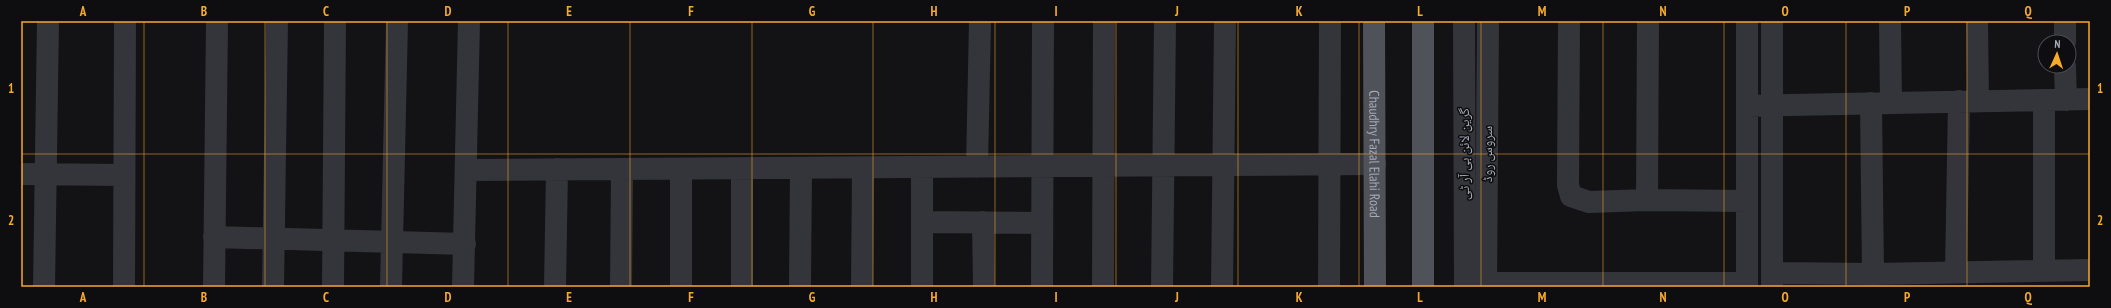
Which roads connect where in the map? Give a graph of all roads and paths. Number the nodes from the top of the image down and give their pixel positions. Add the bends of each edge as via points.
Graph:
1 (48, 21) edge
2 (125, 21) edge
3 (218, 21) edge
4 (277, 21) edge
5 (335, 21) edge
6 (397, 21) edge
7 (469, 21) edge
8 (980, 21) edge
9 (1043, 21) edge
10 (1104, 21) edge
11 (1165, 21) edge
12 (1225, 21) edge
13 (1330, 21) edge
14 (1374, 21) edge
15 (1423, 21) edge
16 (1464, 21) edge
17 (1488, 21) edge
18 (1569, 21) edge
19 (1648, 21) edge
20 (1747, 21) edge
21 (1772, 21) edge
22 (1890, 21) edge
23 (1977, 21) edge
24 (2065, 21) edge
25 (2065, 34) edge
26 (2066, 74) edge
27 (2090, 99) edge
28 (2044, 100) junction
29 (2066, 100) junction
30 (1968, 101) junction
31 (1881, 103) junction
32 (1772, 105) junction
33 (1747, 106) junction
34 (1328, 164) junction
35 (1375, 164) junction
36 (1163, 165) junction
37 (1222, 165) junction
38 (1103, 166) junction
39 (922, 167) junction
40 (977, 167) junction
41 (1042, 167) junction
42 (742, 168) junction
43 (801, 168) junction
44 (863, 168) junction
45 (622, 169) junction
46 (681, 169) junction
47 (466, 170) junction
48 (557, 170) junction
49 (21, 174) edge
50 (46, 175) junction
51 (124, 175) junction
52 (1646, 200) junction
53 (1747, 201) junction
54 (922, 222) junction
55 (983, 222) junction
56 (1041, 223) junction
57 (214, 237) junction
58 (274, 238) junction
59 (333, 240) junction
60 (391, 242) junction
61 (465, 244) junction
62 (2090, 270) edge
63 (2055, 276) edge
64 (1969, 277) edge
65 (1884, 278) edge
66 (1772, 280) edge
67 (1486, 285) edge
68 (1747, 285) edge
69 (44, 287) edge
70 (124, 287) edge
71 (214, 287) edge
72 (273, 287) edge
73 (333, 287) edge
74 (391, 287) edge
75 (463, 287) edge
76 (555, 287) edge
77 (621, 287) edge
78 (681, 287) edge
79 (742, 287) edge
80 (800, 287) edge
81 (862, 287) edge
82 (922, 287) edge
83 (984, 287) edge
84 (1042, 287) edge
85 (1103, 287) edge
86 (1162, 287) edge
87 (1222, 287) edge
88 (1329, 287) edge
89 (1375, 287) edge
90 (1423, 287) edge
91 (1465, 287) edge

1 - 50 street
2 - 51 street
3 - 57 street
4 - 58 street
5 - 59 street
6 - 60 street
7 - 47 street
8 - 40 street
9 - 41 street
10 - 38 street
11 - 36 street
12 - 37 street
13 - 34 street
14 - 35 main road, Chaudhry Fazal Elahi Road
15 - 90 main road
16 - 91 street, گرین لائن بی آر ٹی
17 - 67 street, سروس روڈ
18 - 52 street via 1568,185 1572,196 1589,202
19 - 52 street
20 - 33 street
21 - 32 street
22 - 31 street
23 - 30 street
24 - 25 street
26 - 29 street
27 - 29 street
28 - 29 street
28 - 30 street
28 - 63 street
30 - 31 street
30 - 64 street
31 - 32 street
31 - 65 street
32 - 33 street
32 - 66 street
33 - 53 street
34 - 35 street
34 - 37 street
34 - 88 street
35 - 89 main road, Chaudhry Fazal Elahi Road
36 - 37 street
36 - 38 street
36 - 86 street
37 - 87 street
38 - 41 street
38 - 85 street
39 - 40 street
39 - 44 street
39 - 54 street
40 - 41 street
41 - 56 street
42 - 43 street
42 - 46 street
42 - 79 street
43 - 44 street
43 - 80 street
44 - 81 street
45 - 46 street
45 - 48 street
45 - 77 street
46 - 78 street
47 - 48 street
47 - 61 street
48 - 76 street
49 - 50 street
50 - 51 street
50 - 69 street
51 - 70 street
52 - 53 street
53 - 68 street
54 - 55 street
54 - 82 street
55 - 56 street
55 - 83 street
56 - 84 street
57 - 58 street
57 - 71 street
58 - 59 street
58 - 72 street
59 - 60 street
59 - 73 street
60 - 61 street
60 - 74 street
61 - 75 street
62 - 63 street
63 - 64 street
64 - 65 street
65 - 66 street
67 - 68 street

